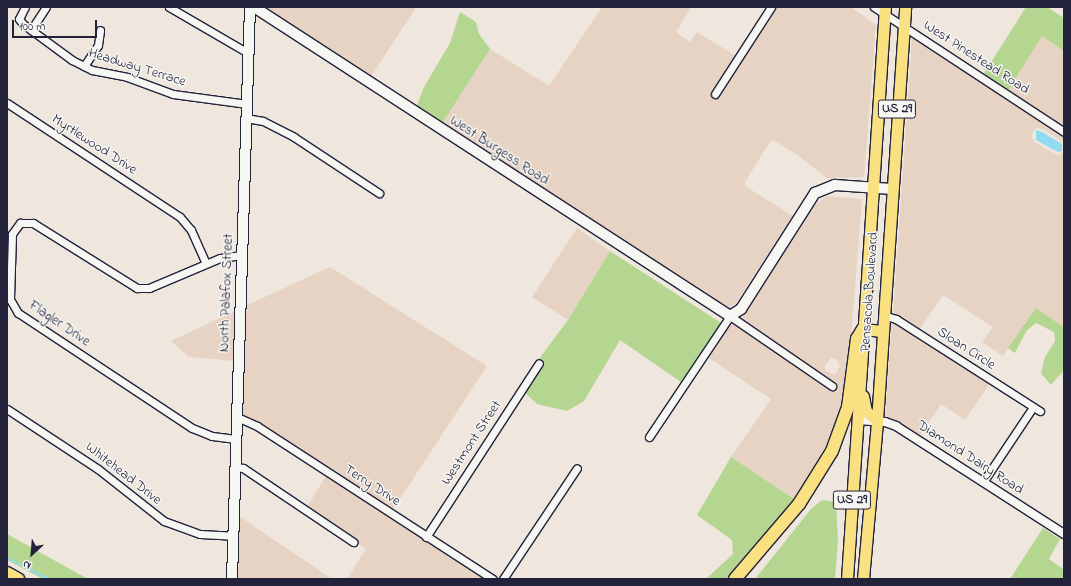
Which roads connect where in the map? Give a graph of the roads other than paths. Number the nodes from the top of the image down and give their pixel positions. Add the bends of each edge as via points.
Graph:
1 (25, 7) edge
2 (46, 7) edge
3 (169, 7) edge
4 (250, 7) edge
5 (254, 7) edge
6 (771, 7) edge
7 (874, 7) edge
8 (905, 7) edge
9 (885, 11) edge
10 (903, 26) junction
11 (31, 30) junction
12 (100, 30) dead end
13 (248, 53) junction
14 (84, 66) junction
15 (715, 94) dead end
16 (7, 103) edge
17 (247, 104) junction
18 (246, 118) junction
19 (1064, 132) edge
20 (872, 188) junction
21 (892, 189) junction
22 (379, 193) dead end
23 (242, 255) junction
24 (206, 263) junction
25 (883, 315) junction
26 (730, 316) junction
27 (865, 329) junction
28 (882, 331) junction
29 (539, 363) dead end
30 (832, 386) dead end
31 (7, 409) edge
32 (237, 417) junction
33 (857, 420) junction
34 (878, 421) junction
35 (649, 437) dead end
36 (236, 439) junction
37 (235, 467) junction
38 (576, 468) dead end
39 (983, 482) junction
40 (1064, 534) edge
41 (233, 536) junction
42 (426, 537) junction
43 (353, 542) dead end
44 (7, 573) edge
45 (18, 579) edge
46 (232, 579) edge
47 (493, 579) edge
48 (502, 579) edge
49 (735, 579) edge
50 (847, 579) edge
51 (862, 579) edge

1 - 11 street, Headway Terrace via 19,19
2 - 11 street
3 - 13 street
4 - 13 main road, North Palafox Street
5 - 26 main road, West Burgess Road
6 - 15 street
7 - 9 street, West Pinestead Road
8 - 10 main road, Pensacola Boulevard / US 29
9 - 10 street, West Pinestead Road
9 - 20 main road, Pensacola Boulevard / US 29
10 - 19 street, West Pinestead Road
10 - 21 main road, Pensacola Boulevard / US 29
11 - 14 street, Headway Terrace
12 - 14 street via 98,44
13 - 17 main road, North Palafox Street
14 - 17 street, Headway Terrace via 127,77 173,94
16 - 24 street, Myrtlewood Drive via 186,223
17 - 18 main road, North Palafox Street
18 - 22 street via 263,122 294,137
18 - 23 main road, North Palafox Street
20 - 21 main road
20 - 26 main road via 835,185 815,193 741,308
20 - 27 main road, Pensacola Boulevard / US 29
21 - 25 main road, Pensacola Boulevard / US 29
23 - 24 street, Flagler Drive via 224,256
23 - 32 main road, North Palafox Street
24 - 36 street, Flagler Drive via 149,288 137,288 33,222 24,222 16,226 12,234 10,299 18,313 192,428 212,436
25 - 28 main road, Pensacola Boulevard / US 29
25 - 39 street, Sloan Circle via 896,319 1036,409
26 - 30 street, West Burgess Road
26 - 35 street
27 - 28 main road
27 - 33 main road, Pensacola Boulevard / US 29
27 - 34 main road via 863,403 866,411
27 - 49 highway via 857,339 848,407 832,451 799,504
28 - 34 main road, Pensacola Boulevard / US 29
29 - 42 street, Westmont Street
31 - 41 street, Whitehead Drive via 98,469 164,521 200,534
32 - 36 main road, North Palafox Street
32 - 42 street, Terry Drive via 257,426
33 - 34 street, Diamond Dairy Road
33 - 50 main road, Pensacola Boulevard / US 29
34 - 39 street, Diamond Dairy Road via 896,426
34 - 51 main road, Pensacola Boulevard / US 29
36 - 37 main road, North Palafox Street
37 - 41 main road, North Palafox Street
37 - 43 street via 243,468
38 - 48 street
39 - 40 street, Diamond Dairy Road
41 - 46 main road, North Palafox Street
42 - 47 street, Terry Drive
44 - 45 highway

